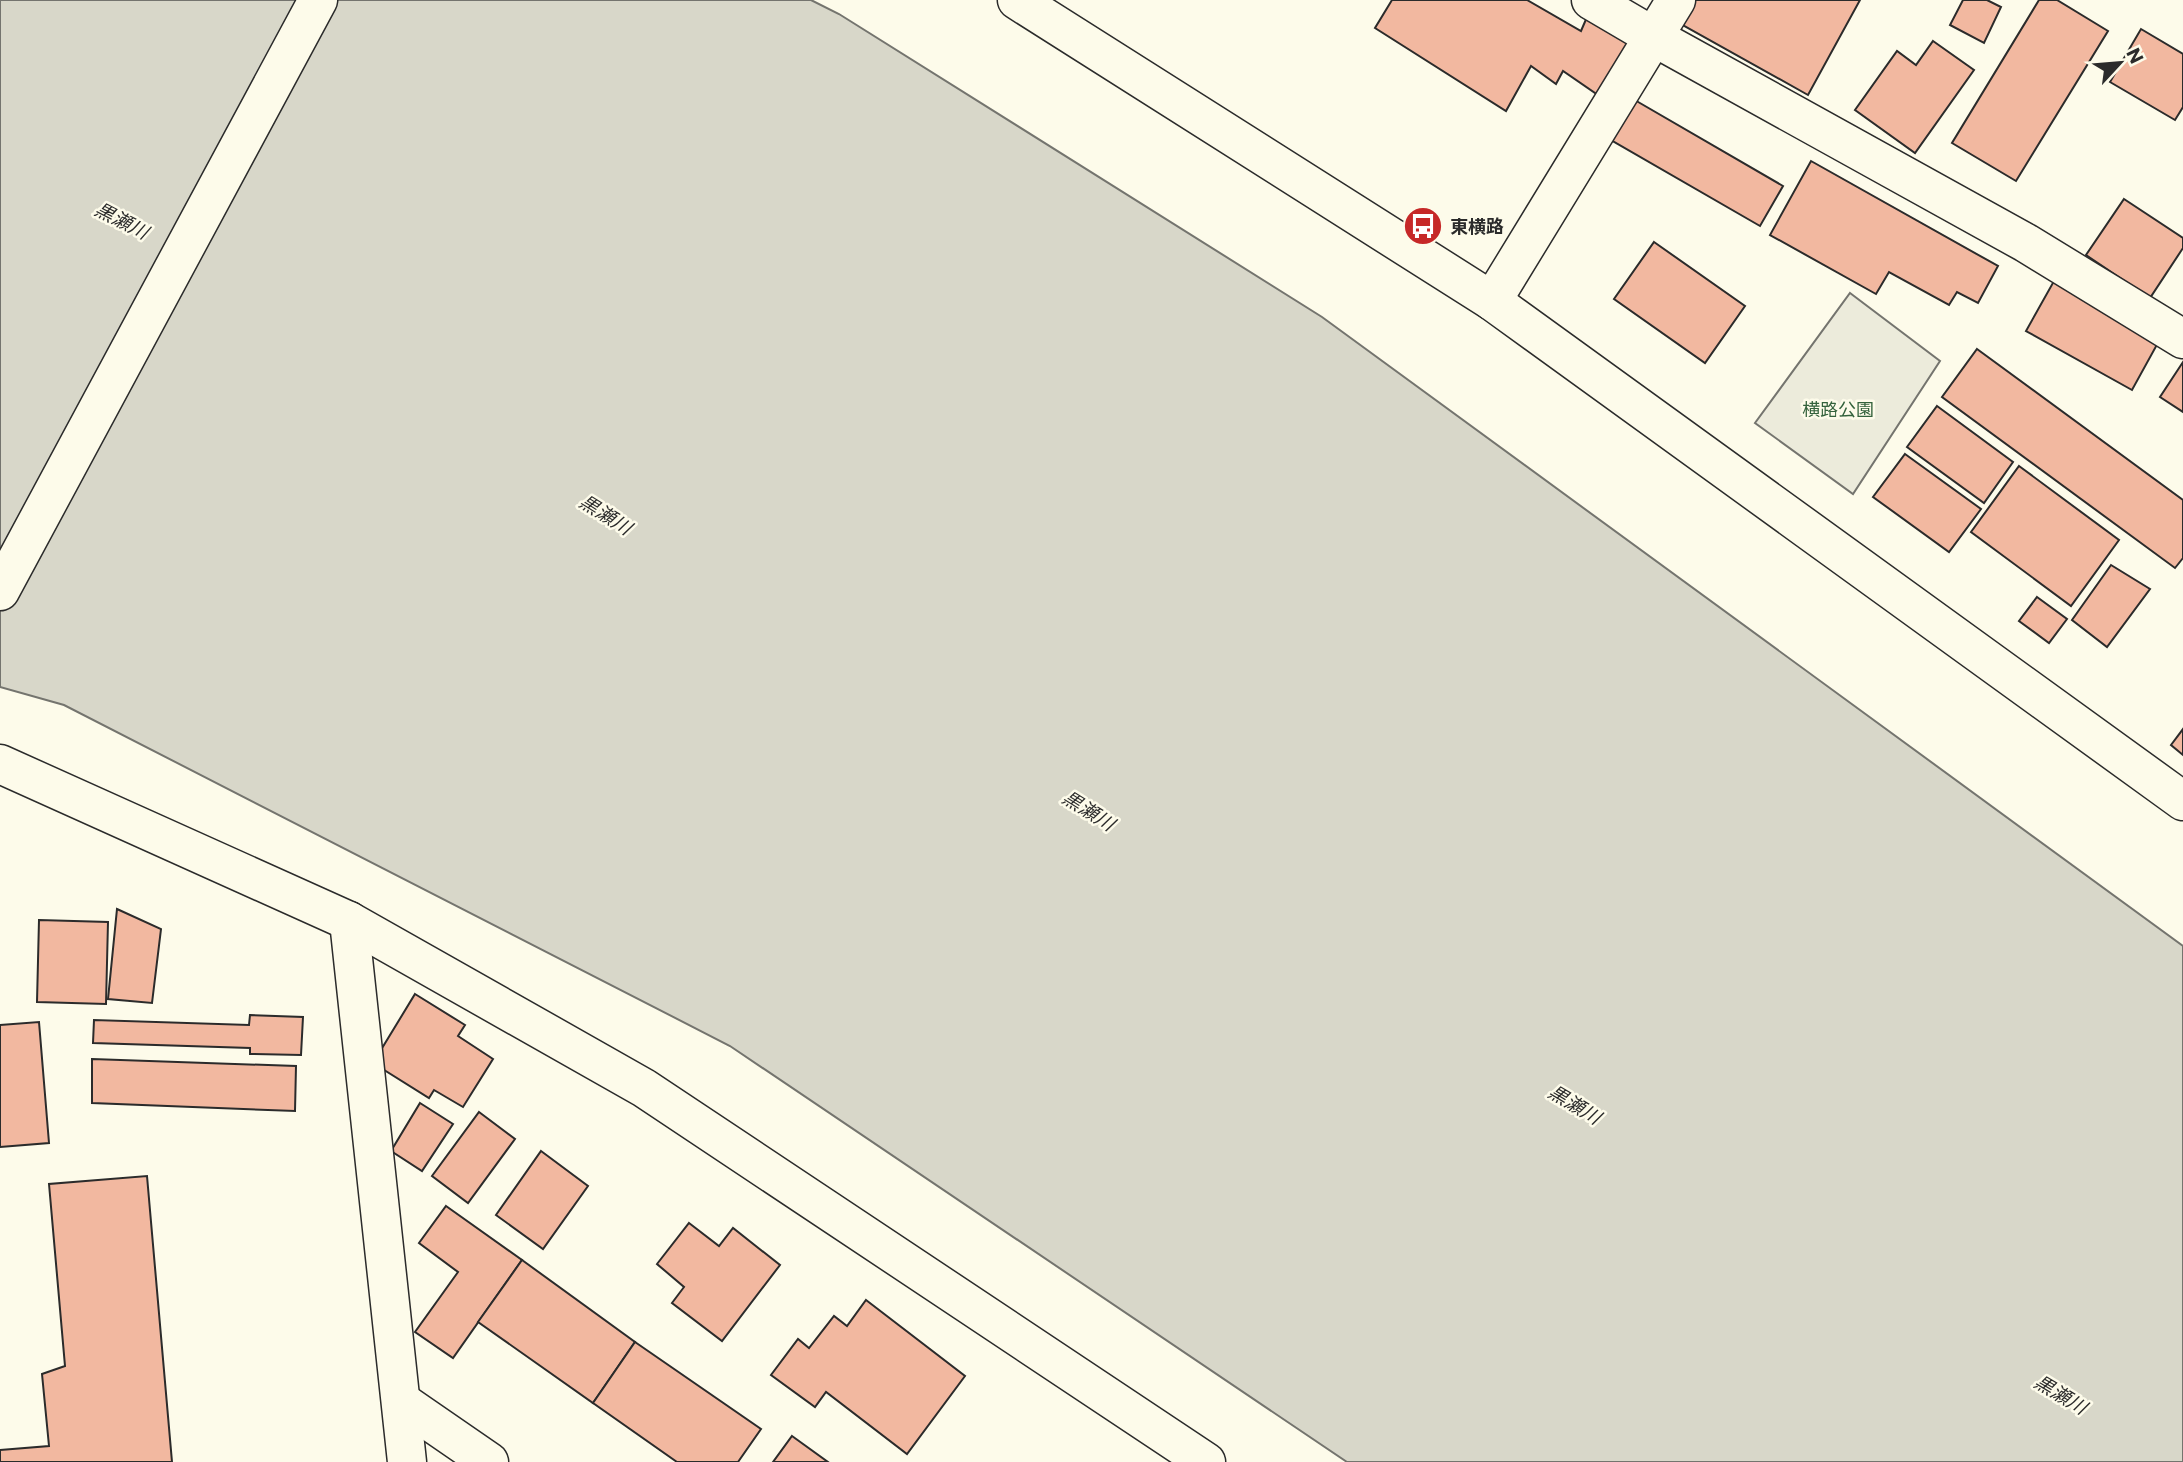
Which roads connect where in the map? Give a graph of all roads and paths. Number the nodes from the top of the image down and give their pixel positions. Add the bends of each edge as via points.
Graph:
1 (318, 0) edge
2 (1017, 0) edge
3 (1591, 0) edge
4 (1676, 0) edge
5 (1654, 37) junction
6 (1492, 301) junction
7 (2183, 339) edge
8 (0, 591) edge
9 (0, 764) edge
10 (2183, 801) edge
11 (349, 921) junction
12 (402, 1402) junction
13 (407, 1462) edge
14 (489, 1462) edge
15 (1206, 1462) edge

1 - 8 street
2 - 6 street
3 - 5 street
4 - 5 street
5 - 6 street
5 - 7 street via 2026,243
6 - 10 street
9 - 11 street
11 - 12 street
11 - 15 street via 644,1088
12 - 13 street
12 - 14 street

